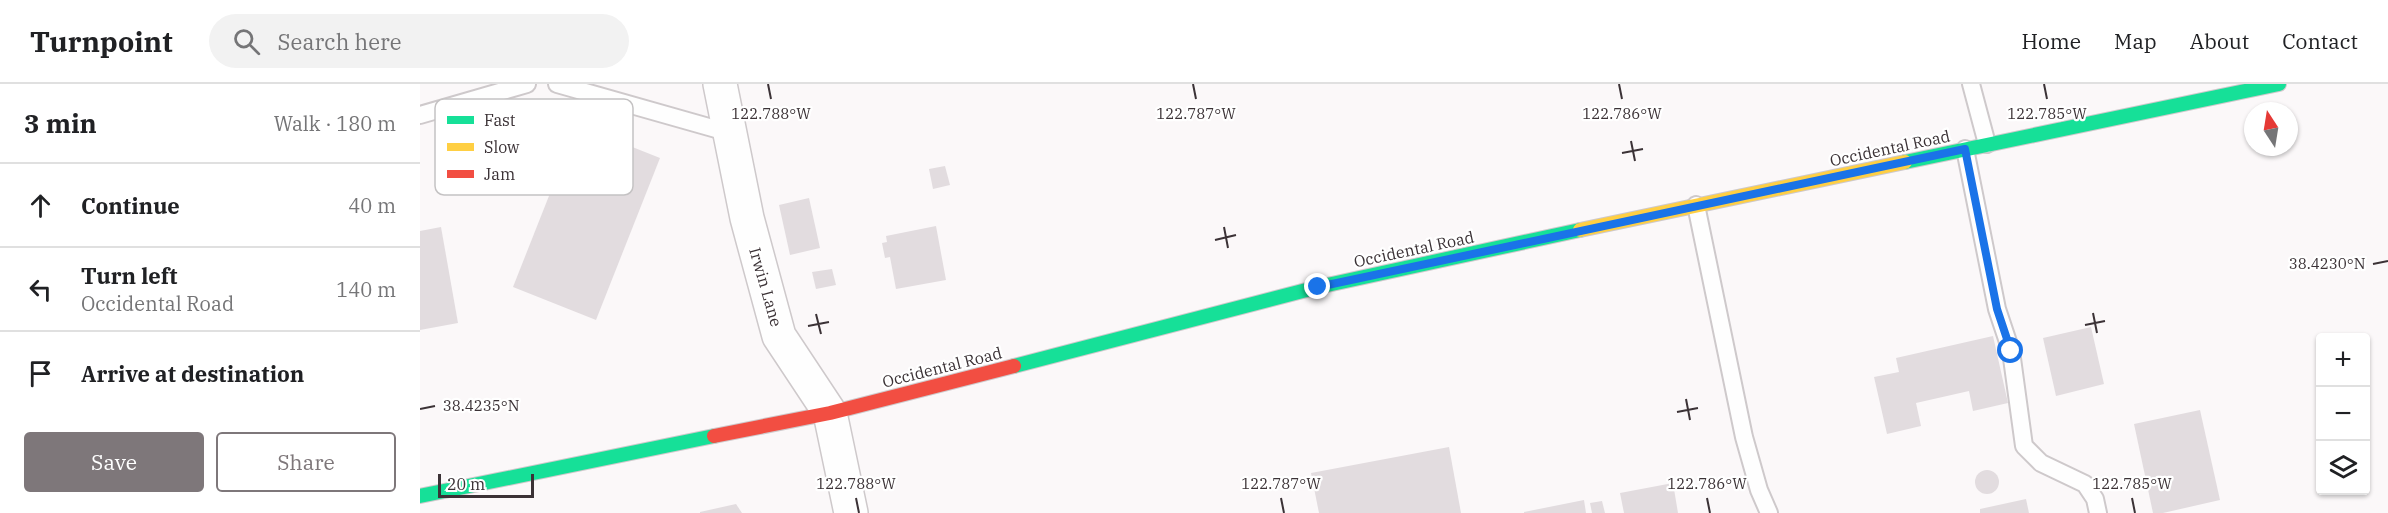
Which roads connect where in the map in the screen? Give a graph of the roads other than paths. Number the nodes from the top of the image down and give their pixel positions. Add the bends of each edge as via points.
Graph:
1 (527, 84) edge
2 (557, 84) edge
3 (720, 84) edge
4 (1971, 84) edge
5 (2279, 84) edge
6 (493, 89) edge
7 (466, 99) edge
8 (610, 99) edge
9 (633, 106) edge
10 (435, 110) edge
11 (420, 116) edge
12 (730, 133) junction
13 (1987, 144) junction
14 (1965, 149) junction
15 (1696, 205) junction
16 (830, 413) junction
17 (420, 496) edge
18 (851, 513) edge
19 (1769, 513) edge
20 (2098, 513) edge

1 - 6 lane
2 - 8 lane
3 - 12 street, Irwin Lane
4 - 13 lane
5 - 13 street, Occidental Road
6 - 7 lane
9 - 12 lane
10 - 11 lane
12 - 16 street, Irwin Lane via 747,218 779,336
13 - 14 street, Occidental Road
14 - 15 street, Occidental Road
14 - 20 lane via 1997,309 2011,351 2024,446 2041,463 2085,484
15 - 16 street, Occidental Road via 1318,287
15 - 19 lane via 1744,437 1758,490
16 - 17 street, Occidental Road
16 - 18 street, Irwin Lane

